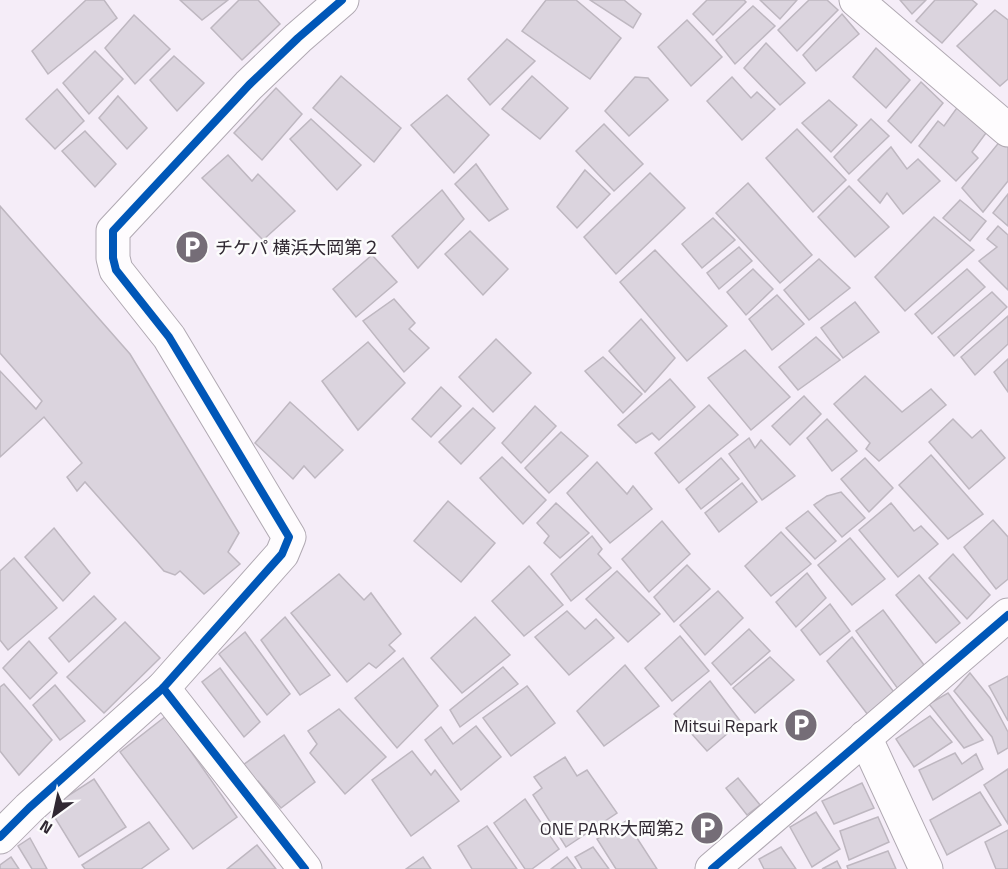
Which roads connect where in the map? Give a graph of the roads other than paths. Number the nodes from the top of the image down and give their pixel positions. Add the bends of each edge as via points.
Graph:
1 (342, 0) edge
2 (856, 0) edge
3 (1008, 130) edge
4 (1008, 615) edge
5 (163, 688) junction
6 (865, 737) junction
7 (0, 837) edge
8 (305, 869) edge
9 (712, 869) edge
10 (926, 869) edge

1 - 5 street via 249,86 113,231 116,270 170,337 288,537 282,554
2 - 3 street
4 - 6 street
5 - 7 street
5 - 8 street
6 - 9 street
6 - 10 street

